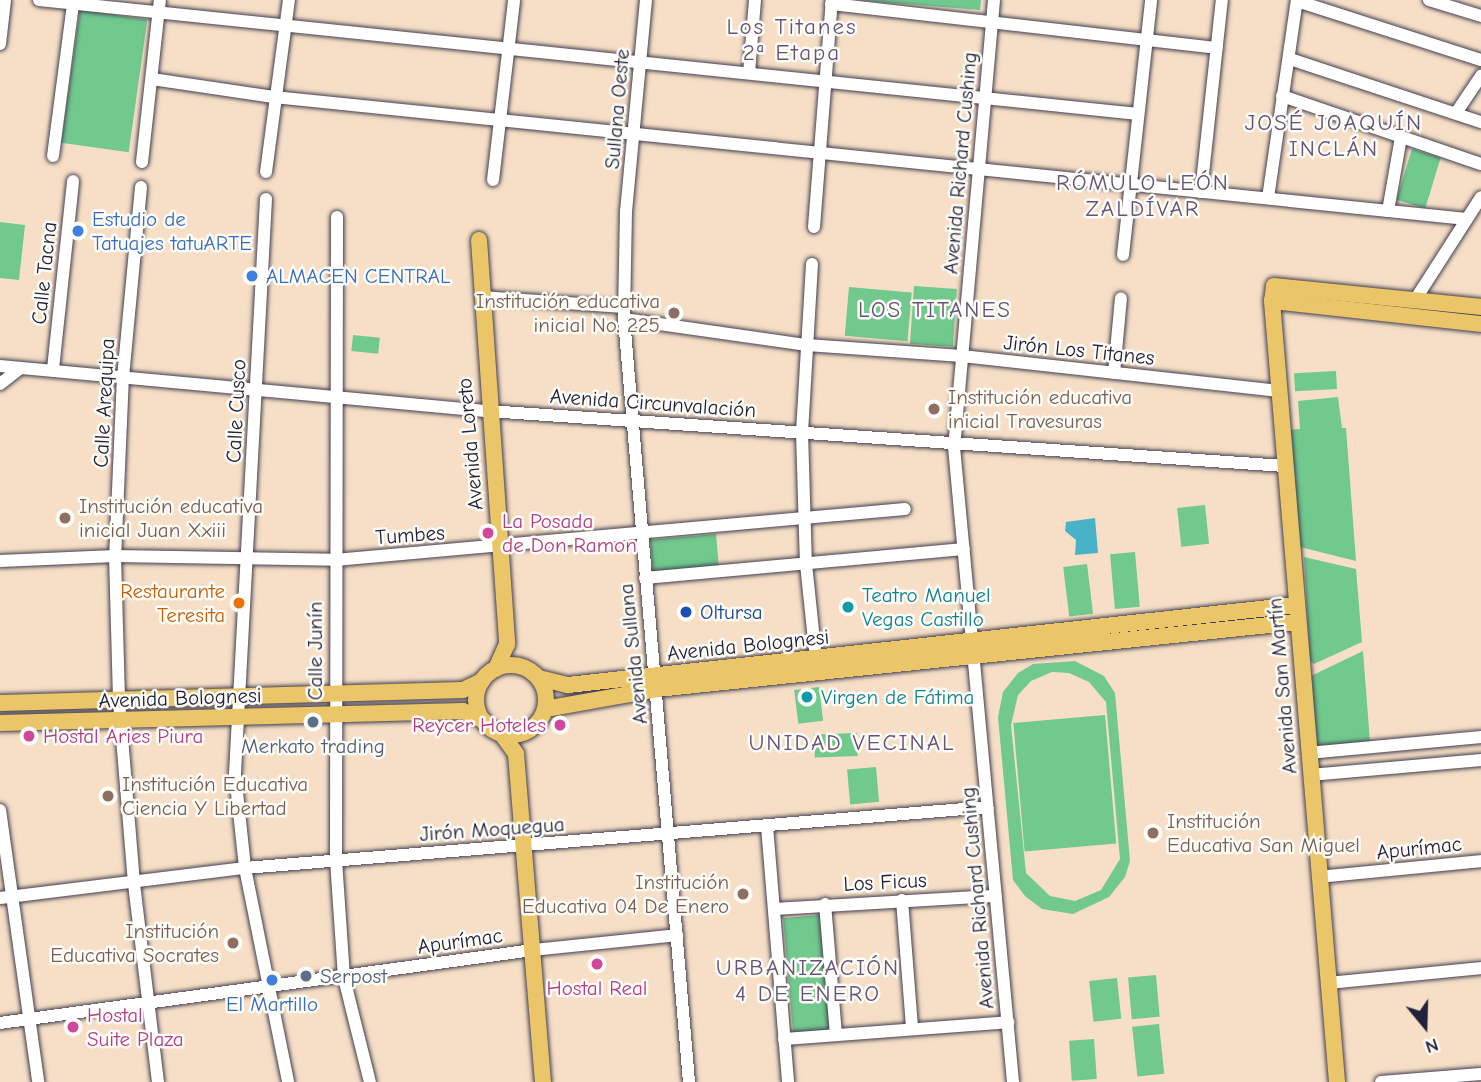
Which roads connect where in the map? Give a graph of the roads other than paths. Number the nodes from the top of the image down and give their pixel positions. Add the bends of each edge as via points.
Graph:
1 (5, 0) edge
2 (39, 0) edge
3 (289, 0) edge
4 (514, 0) edge
5 (646, 0) edge
6 (755, 0) edge
7 (994, 0) edge
8 (1151, 0) edge
9 (1222, 0) edge
10 (1429, 0) edge
11 (1297, 1) edge
12 (831, 2) edge
13 (73, 4) junction
14 (1452, 4) edge
15 (159, 7) edge
16 (1481, 16) edge
17 (992, 22) junction
18 (285, 23) junction
19 (1146, 39) junction
20 (0, 44) edge
21 (509, 47) junction
22 (1217, 48) junction
23 (1290, 59) junction
24 (1481, 61) edge
25 (641, 63) junction
26 (749, 73) junction
27 (1481, 76) edge
28 (152, 79) junction
29 (823, 80) junction
30 (1282, 96) junction
31 (274, 97) junction
32 (986, 98) junction
33 (1456, 113) junction
34 (1138, 114) junction
35 (501, 118) junction
36 (1481, 122) edge
37 (634, 133) junction
38 (1401, 137) junction
39 (819, 153) junction
40 (53, 156) dead end
41 (142, 162) dead end
42 (1481, 164) edge
43 (981, 169) junction
44 (266, 172) dead end
45 (494, 180) dead end
46 (73, 181) dead end
47 (1131, 184) junction
48 (141, 187) dead end
49 (1201, 192) junction
50 (1481, 197) edge
51 (1268, 198) junction
52 (266, 199) dead end
53 (1388, 211) junction
54 (337, 217) dead end
55 (1467, 219) junction
56 (626, 221) joint
57 (814, 227) dead end
58 (479, 240) dead end
59 (1123, 255) dead end
60 (812, 264) dead end
61 (1273, 293) junction
62 (481, 296) junction
63 (1121, 298) dead end
64 (1415, 300) junction
65 (1481, 307) edge
66 (624, 313) junction
67 (1481, 324) edge
68 (807, 345) junction
69 (962, 356) junction
70 (0, 366) edge
71 (19, 369) junction
72 (53, 369) junction
73 (1114, 373) junction
74 (123, 376) junction
75 (0, 384) edge
76 (256, 389) junction
77 (1279, 391) junction
78 (334, 396) junction
79 (488, 411) junction
80 (633, 422) junction
81 (803, 432) junction
82 (954, 447) junction
83 (1285, 466) junction
84 (905, 509) dead end
85 (804, 520) junction
86 (641, 535) junction
87 (500, 548) junction
88 (964, 549) junction
89 (115, 556) junction
90 (247, 556) junction
91 (335, 560) junction
92 (0, 561) edge
93 (806, 564) junction
94 (645, 578) junction
95 (1296, 605) junction
96 (1298, 622) junction
97 (972, 642) junction
98 (507, 644) junction
99 (816, 659) junction
100 (974, 659) junction
101 (496, 669) junction
102 (532, 673) junction
103 (482, 681) junction
104 (656, 682) junction
105 (335, 695) junction
106 (238, 699) junction
107 (119, 701) junction
108 (0, 703) edge
109 (545, 709) junction
110 (334, 714) junction
111 (237, 717) junction
112 (121, 721) junction
113 (484, 721) junction
114 (0, 723) edge
115 (527, 731) junction
116 (501, 733) junction
117 (1481, 737) edge
118 (1308, 753) junction
119 (516, 754) junction
120 (1481, 760) edge
121 (1310, 775) junction
122 (988, 807) junction
123 (0, 810) edge
124 (767, 826) junction
125 (668, 834) junction
126 (525, 846) junction
127 (336, 860) junction
128 (1481, 861) edge
129 (245, 868) junction
130 (1319, 877) junction
131 (134, 884) junction
132 (996, 895) junction
133 (6, 897) edge
134 (902, 900) junction
135 (825, 904) junction
136 (776, 909) junction
137 (677, 935) junction
138 (533, 950) junction
139 (1481, 968) edge
140 (344, 978) junction
141 (1329, 983) junction
142 (266, 987) junction
143 (148, 1003) junction
144 (29, 1019) junction
145 (1008, 1022) junction
146 (0, 1023) edge
147 (912, 1027) junction
148 (836, 1034) junction
149 (784, 1039) junction
150 (1481, 1074) edge
151 (38, 1082) edge
152 (158, 1082) edge
153 (288, 1082) edge
154 (370, 1082) edge
155 (543, 1082) edge
156 (689, 1082) edge
157 (788, 1082) edge
158 (1013, 1082) edge
159 (1337, 1082) edge
160 (1381, 1082) edge

1 - 20 street
2 - 13 street
3 - 18 street
4 - 21 street
5 - 25 street, Sullana Oeste
6 - 26 street
7 - 17 street, Avenida Richard Cushing
8 - 19 street
9 - 22 street
10 - 14 street
11 - 23 street
11 - 24 street
12 - 17 street
12 - 29 street
13 - 15 street
13 - 40 street
14 - 16 street
15 - 18 street
15 - 28 street
17 - 19 street
17 - 32 street, Avenida Richard Cushing
18 - 21 street
18 - 31 street
19 - 22 street
19 - 34 street
21 - 25 street
21 - 35 street
22 - 49 street
23 - 30 street
23 - 33 street
25 - 26 street
25 - 37 street, Sullana Oeste
26 - 29 street
27 - 33 street
28 - 31 street
28 - 41 street
29 - 32 street
29 - 39 street
30 - 38 street
30 - 51 street
31 - 35 street
31 - 44 street
32 - 34 street
32 - 43 street, Avenida Richard Cushing
33 - 36 street
34 - 47 street
35 - 37 street
35 - 45 street
37 - 39 street
37 - 56 street, Sullana Oeste
38 - 42 street
38 - 53 street
39 - 43 street
39 - 57 street
43 - 47 street
43 - 69 street, Avenida Richard Cushing
46 - 72 street, Calle Tacna
47 - 49 street
47 - 59 street
48 - 74 street, Calle Arequipa
49 - 51 street
50 - 55 street
51 - 53 street
52 - 76 street, Calle Cusco
53 - 55 street
54 - 78 street, Calle Junín
55 - 64 street
56 - 66 street, Avenida Sullana
58 - 62 main road, Avenida Loreto
60 - 68 street
61 - 64 main road
61 - 67 main road
61 - 77 main road, Avenida San Martín
62 - 66 street, Jirón Los Titanes
62 - 79 main road, Avenida Loreto
63 - 73 street
64 - 65 main road
66 - 68 street, Jirón Los Titanes
66 - 80 street, Avenida Sullana
68 - 69 street, Jirón Los Titanes
68 - 81 street
69 - 73 street, Jirón Los Titanes
69 - 82 street, Avenida Richard Cushing
70 - 71 street, Avenida Circunvalación
71 - 72 street, Avenida Circunvalación
71 - 75 street
72 - 74 street, Avenida Circunvalación
73 - 77 street, Jirón Los Titanes
74 - 76 street, Avenida Circunvalación
74 - 89 street, Calle Arequipa
76 - 78 street, Avenida Circunvalación
76 - 90 street, Calle Cusco
77 - 83 main road, Avenida San Martín
78 - 79 street, Avenida Circunvalación
78 - 91 street, Calle Junín
79 - 80 street, Avenida Circunvalación
79 - 87 main road, Avenida Loreto
80 - 81 street, Avenida Circunvalación
80 - 86 street, Avenida Sullana
81 - 82 street, Avenida Circunvalación
81 - 85 street
82 - 83 street, Avenida Circunvalación
82 - 88 street, Avenida Richard Cushing
83 - 95 main road, Avenida San Martín
84 - 85 street, Tumbes
85 - 86 street, Tumbes
85 - 93 street
86 - 87 street, Tumbes
86 - 94 street, Avenida Sullana
87 - 91 street, Tumbes
87 - 98 main road, Avenida Loreto
88 - 93 street
88 - 97 street, Avenida Richard Cushing
89 - 90 street, Tumbes
89 - 92 street, Tumbes
89 - 107 street, Calle Arequipa
90 - 91 street, Tumbes
90 - 106 street, Calle Cusco
91 - 105 street, Calle Junín
93 - 94 street
93 - 99 street
94 - 104 street, Avenida Sullana
95 - 96 main road, Avenida San Martín
95 - 97 main road, Avenida Bolognesi
96 - 100 main road, Avenida Bolognesi
96 - 118 main road, Avenida San Martín
97 - 99 main road, Avenida Bolognesi
97 - 100 street, Avenida Richard Cushing
98 - 101 main road, Avenida Loreto
98 - 102 main road
99 - 104 main road, Avenida Bolognesi
100 - 104 main road, Avenida Bolognesi
100 - 122 street, Avenida Richard Cushing
101 - 102 main road via 511,665
101 - 103 main road
102 - 104 main road, Avenida Bolognesi via 568,685
102 - 109 main road via 545,693
103 - 105 main road, Avenida Bolognesi via 463,690
103 - 113 main road via 477,701
104 - 109 main road, Avenida Bolognesi
104 - 125 street, Avenida Sullana
105 - 106 main road, Avenida Bolognesi
105 - 110 street, Calle Junín
106 - 107 main road, Avenida Bolognesi
106 - 111 street, Calle Cusco
107 - 108 main road, Avenida Bolognesi
107 - 112 street, Calle Arequipa
109 - 115 main road
110 - 111 main road, Avenida Bolognesi
110 - 113 main road, Avenida Bolognesi via 463,711
110 - 127 street, Calle Junín
111 - 112 main road, Avenida Bolognesi
111 - 129 street, Calle Cusco via 237,821
112 - 114 main road, Avenida Bolognesi
112 - 131 street, Calle Arequipa
113 - 116 main road
115 - 116 main road
115 - 119 main road
116 - 119 main road
117 - 118 street
118 - 121 main road, Avenida San Martín
119 - 126 main road
120 - 121 street
121 - 130 main road, Avenida San Martín
122 - 124 street, Jirón Moquegua
122 - 132 street, Avenida Richard Cushing
123 - 133 street
124 - 125 street, Jirón Moquegua
124 - 136 street
125 - 126 street, Jirón Moquegua
125 - 137 street, Avenida Sullana
126 - 127 street, Jirón Moquegua
126 - 138 main road
127 - 129 street, Jirón Moquegua
127 - 140 street, Calle Junín
128 - 130 street, Apurímac
129 - 131 street, Jirón Moquegua
129 - 142 street, Calle Cusco
130 - 141 main road, Avenida San Martín
131 - 133 street, Jirón Moquegua
131 - 143 street, Calle Arequipa
132 - 134 street, Los Ficus
132 - 145 street, Avenida Richard Cushing
133 - 144 street
134 - 135 street, Los Ficus
134 - 147 street
135 - 136 street, Los Ficus
135 - 148 street
136 - 149 street
137 - 138 street, Apurímac
137 - 156 street, Avenida Sullana
138 - 140 street, Apurímac
138 - 155 main road
139 - 141 street
140 - 142 street, Apurímac
140 - 154 street, Calle Junín
141 - 159 main road, Avenida San Martín
142 - 143 street, Apurímac
142 - 153 street, Calle Cusco
143 - 144 street, Apurímac
143 - 152 street, Calle Arequipa
144 - 146 street, Apurímac
144 - 151 street
145 - 147 street
145 - 158 street, Avenida Richard Cushing
147 - 148 street
148 - 149 street
149 - 157 street
150 - 160 street

